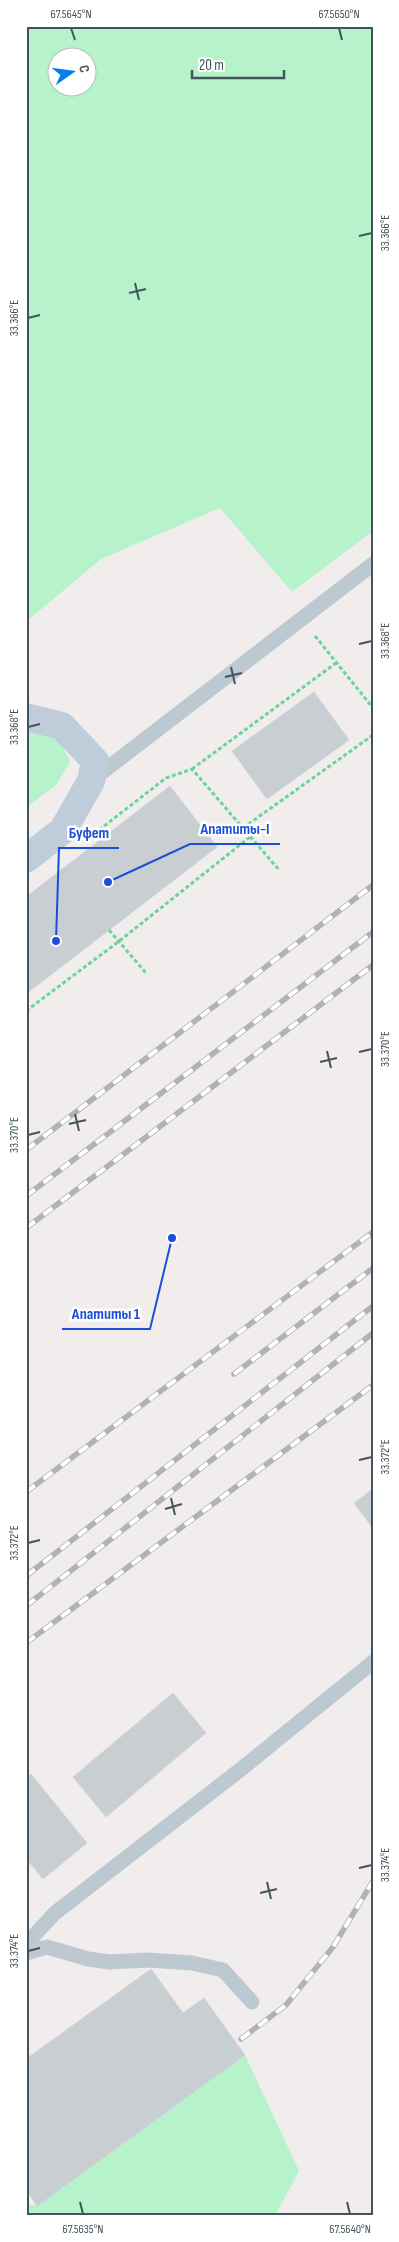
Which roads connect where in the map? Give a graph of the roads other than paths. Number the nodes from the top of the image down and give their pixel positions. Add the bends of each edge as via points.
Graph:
1 (373, 564) edge
2 (26, 718) edge
3 (91, 781) junction
4 (26, 858) edge
5 (373, 1662) edge
6 (26, 1944) edge
7 (26, 1953) edge
8 (252, 2002) dead end

1 - 3 lane
2 - 3 street via 62,726 95,762
3 - 4 street via 63,830
5 - 6 lane via 55,1913
7 - 8 lane via 47,1947 110,1962 192,1963 223,1970

